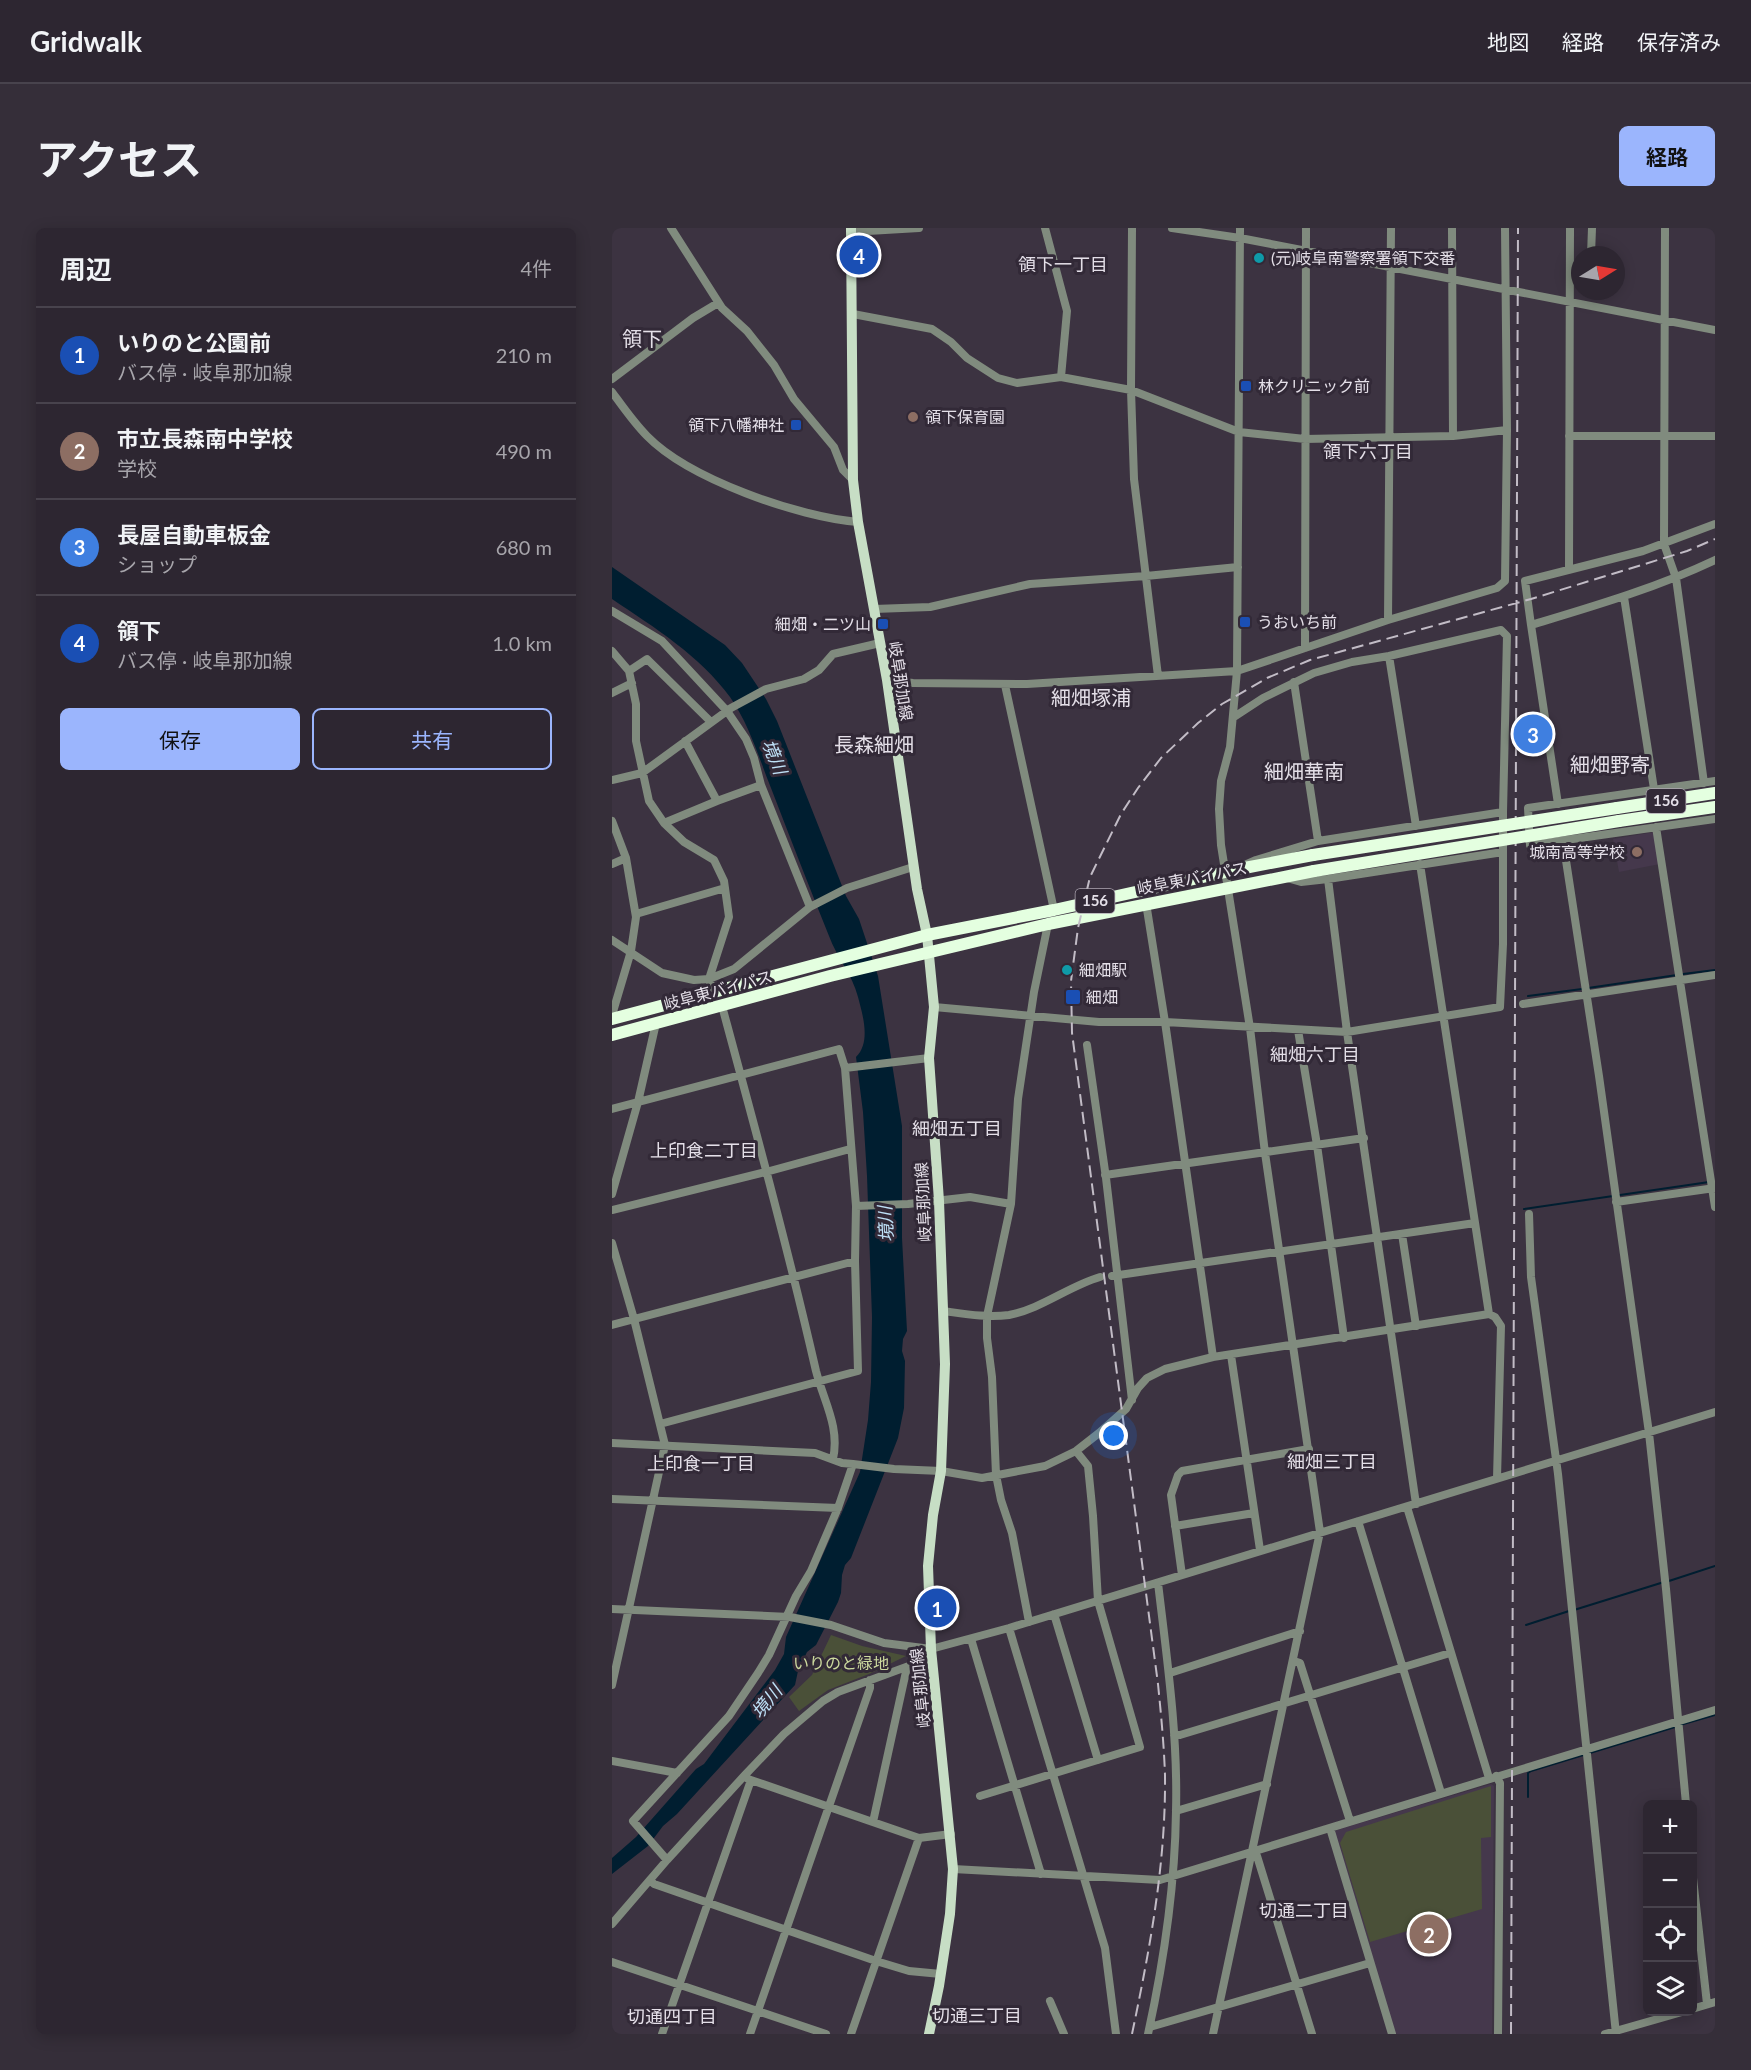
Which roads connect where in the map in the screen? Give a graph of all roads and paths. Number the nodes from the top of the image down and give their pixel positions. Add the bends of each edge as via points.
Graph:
1 (671, 228) edge
2 (919, 228) edge
3 (1045, 228) edge
4 (1132, 228) edge
5 (1172, 228) edge
6 (1306, 228) edge
7 (1391, 228) edge
8 (1452, 228) edge
9 (1505, 228) edge
10 (1570, 228) edge
11 (1592, 228) edge
12 (1665, 228) edge
13 (851, 230) edge
14 (1240, 233) edge
15 (1591, 246) edge
16 (1306, 252) junction
17 (1392, 267) junction
18 (1452, 278) junction
19 (1506, 288) junction
20 (1569, 300) junction
21 (718, 303) junction
22 (853, 314) junction
23 (1664, 319) junction
24 (1715, 330) edge
25 (1061, 377) junction
26 (612, 379) edge
27 (1131, 390) junction
28 (612, 392) edge
29 (1507, 430) junction
30 (1239, 432) junction
31 (1390, 436) junction
32 (1453, 436) junction
33 (1569, 436) junction
34 (1663, 436) junction
35 (1715, 436) edge
36 (1305, 439) junction
37 (853, 480) junction
38 (858, 522) junction
39 (1715, 524) edge
40 (1664, 544) junction
41 (1715, 560) edge
42 (1238, 567) junction
43 (1569, 570) junction
44 (1146, 576) junction
45 (1676, 578) junction
46 (1624, 597) junction
47 (874, 609) junction
48 (612, 611) edge
49 (1388, 620) junction
50 (1531, 625) junction
51 (880, 643) junction
52 (1305, 648) junction
53 (612, 651) edge
54 (1389, 656) junction
55 (629, 671) junction
56 (1237, 671) junction
57 (1158, 676) junction
58 (887, 680) junction
59 (1294, 682) junction
60 (632, 683) junction
61 (1005, 685) junction
62 (612, 693) edge
63 (729, 710) junction
64 (1234, 717) junction
65 (711, 722) junction
66 (685, 741) junction
67 (642, 773) junction
68 (612, 780) edge
69 (1715, 781) edge
70 (1704, 783) junction
71 (761, 785) junction
72 (1654, 789) junction
73 (1715, 793) edge
74 (717, 801) junction
75 (1558, 804) junction
76 (1715, 807) edge
77 (1503, 812) junction
78 (1715, 819) edge
79 (612, 821) edge
80 (664, 823) junction
81 (1416, 826) junction
82 (1656, 827) junction
83 (1318, 841) junction
84 (1563, 841) junction
85 (1503, 852) junction
86 (626, 858) junction
87 (612, 864) edge
88 (1420, 864) junction
89 (914, 867) junction
90 (1239, 869) junction
91 (1225, 873) junction
92 (1284, 877) junction
93 (1328, 879) junction
94 (725, 888) junction
95 (1228, 889) junction
96 (1146, 903) junction
97 (811, 907) junction
98 (1054, 910) junction
99 (636, 914) junction
100 (1048, 924) junction
101 (927, 935) junction
102 (612, 940) edge
103 (631, 951) junction
104 (929, 953) junction
105 (1715, 975) edge
106 (1681, 980) junction
107 (711, 985) junction
108 (1586, 994) junction
109 (1523, 1004) dead end
110 (722, 1006) junction
111 (934, 1007) junction
112 (1442, 1016) junction
113 (612, 1017) edge
114 (1029, 1017) junction
115 (1165, 1022) junction
116 (656, 1023) junction
117 (1250, 1028) junction
118 (1298, 1030) junction
119 (1347, 1032) junction
120 (612, 1035) edge
121 (1087, 1045) dead end
122 (929, 1058) junction
123 (845, 1068) junction
124 (740, 1074) junction
125 (638, 1102) junction
126 (612, 1109) edge
127 (1364, 1138) junction
128 (1317, 1145) junction
129 (850, 1149) junction
130 (1265, 1153) junction
131 (1185, 1163) junction
132 (766, 1172) junction
133 (1105, 1175) junction
134 (1714, 1189) edge
135 (612, 1194) edge
136 (939, 1201) junction
137 (1616, 1202) junction
138 (1011, 1204) junction
139 (855, 1206) junction
140 (1715, 1207) edge
141 (612, 1210) edge
142 (1529, 1214) dead end
143 (1475, 1223) junction
144 (1402, 1234) junction
145 (1377, 1238) junction
146 (612, 1243) edge
147 (1329, 1244) junction
148 (1280, 1251) junction
149 (855, 1261) junction
150 (1200, 1264) junction
151 (1115, 1275) junction
152 (795, 1277) junction
153 (1100, 1277) dead end
154 (943, 1311) junction
155 (1489, 1314) junction
156 (987, 1316) junction
157 (634, 1319) junction
158 (612, 1325) edge
159 (1416, 1326) junction
160 (1390, 1330) junction
161 (1344, 1338) junction
162 (1294, 1346) junction
163 (1231, 1355) junction
164 (1214, 1357) junction
165 (819, 1381) junction
166 (1132, 1400) junction
167 (1715, 1412) edge
168 (660, 1424) junction
169 (1649, 1433) junction
170 (612, 1443) edge
171 (666, 1445) junction
172 (1309, 1449) junction
173 (1076, 1451) junction
174 (833, 1459) junction
175 (1246, 1460) junction
176 (1556, 1461) junction
177 (855, 1465) junction
178 (941, 1471) junction
179 (996, 1475) junction
180 (1497, 1478) junction
181 (612, 1499) edge
182 (653, 1501) junction
183 (1416, 1504) junction
184 (1407, 1507) junction
185 (838, 1508) junction
186 (1254, 1513) junction
187 (1358, 1521) junction
188 (1175, 1526) junction
189 (1320, 1532) junction
190 (1260, 1550) junction
191 (1182, 1575) junction
192 (1158, 1583) junction
193 (1098, 1601) junction
194 (612, 1609) edge
195 (630, 1610) junction
196 (1054, 1614) junction
197 (788, 1617) junction
198 (1029, 1622) junction
199 (1009, 1628) junction
200 (1300, 1631) junction
201 (971, 1639) junction
202 (931, 1649) junction
203 (1450, 1653) junction
204 (1294, 1660) junction
205 (907, 1667) junction
206 (1402, 1668) junction
207 (1170, 1673) junction
208 (870, 1680) junction
209 (612, 1685) edge
210 (1310, 1695) junction
211 (1284, 1704) junction
212 (1715, 1710) edge
213 (1678, 1721) junction
214 (1174, 1735) junction
215 (1586, 1749) junction
216 (1098, 1760) junction
217 (612, 1761) edge
218 (677, 1773) junction
219 (1051, 1774) junction
220 (1492, 1777) junction
221 (747, 1778) junction
222 (1267, 1784) junction
223 (1015, 1785) junction
224 (1440, 1793) junction
225 (980, 1797) dead end
226 (1686, 1800) edge
227 (830, 1807) junction
228 (1176, 1811) junction
229 (1350, 1821) junction
230 (873, 1822) junction
231 (1330, 1828) junction
232 (951, 1834) junction
233 (919, 1838) junction
234 (1252, 1852) junction
235 (667, 1860) junction
236 (953, 1869) junction
237 (1041, 1874) junction
238 (1082, 1876) junction
239 (1173, 1876) junction
240 (650, 1880) junction
241 (707, 1903) junction
242 (1697, 1904) edge
243 (612, 1924) edge
244 (787, 1929) junction
245 (876, 1961) junction
246 (612, 1962) edge
247 (1370, 1963) junction
248 (941, 1974) junction
249 (1297, 1984) junction
250 (679, 1985) junction
251 (1050, 2001) dead end
252 (1711, 2003) edge
253 (1218, 2007) junction
254 (758, 2012) junction
255 (1669, 2016) edge
256 (1149, 2031) edge
257 (1616, 2032) edge
258 (662, 2034) edge
259 (750, 2034) edge
260 (826, 2034) edge
261 (851, 2034) edge
262 (929, 2034) edge
263 (1064, 2034) edge
264 (1116, 2034) edge
265 (1213, 2034) edge
266 (1312, 2034) edge
267 (1392, 2034) edge
268 (1498, 2034) edge
269 (1605, 2034) edge

1 - 21 street
2 - 13 street
3 - 25 street via 1067,311
4 - 27 street
5 - 14 street
6 - 16 street
7 - 17 street
8 - 18 street
9 - 19 street
10 - 20 street
11 - 15 street
12 - 23 street
13 - 22 main road, 岐阜那加線
14 - 16 street
14 - 30 street
16 - 17 street
16 - 36 street
17 - 18 street
17 - 31 street
18 - 19 street
18 - 32 street
19 - 20 street
19 - 29 street
20 - 23 street
20 - 33 street
21 - 26 street
21 - 37 street via 774,365 794,399 834,447 843,470
22 - 25 street via 932,329 998,378 1017,383
22 - 37 main road, 岐阜那加線
23 - 24 street
23 - 34 street
25 - 27 street
27 - 30 street
27 - 44 street via 1134,479
28 - 38 street via 647,436 689,467 808,514
29 - 32 street
29 - 49 street via 1505,581 1497,588
30 - 36 street
30 - 42 street
31 - 32 street
31 - 36 street
31 - 49 street
33 - 34 street
33 - 43 street
34 - 35 street
34 - 40 street
36 - 52 street
37 - 38 main road, 岐阜那加線
38 - 47 main road, 岐阜那加線
39 - 40 street
40 - 43 street
40 - 45 street
41 - 45 street
42 - 44 street
42 - 56 street
43 - 50 street via 1526,581
44 - 47 street via 1030,584 930,607
44 - 57 street
45 - 46 street
45 - 70 street
46 - 50 street
46 - 72 street
47 - 51 main road, 岐阜那加線
48 - 63 street via 662,641
49 - 52 street
50 - 75 street
51 - 58 main road, 岐阜那加線
51 - 63 street via 833,654 804,679 766,688
52 - 56 street
53 - 55 street
54 - 59 street via 1352,662
54 - 77 street via 1501,630 1507,636
54 - 81 street
55 - 60 street
55 - 65 street via 647,659
56 - 57 street
56 - 64 street
57 - 61 street
58 - 61 street
58 - 89 main road, 岐阜那加線
59 - 64 street
59 - 83 street
60 - 62 street
60 - 67 street
61 - 98 street
63 - 65 street
63 - 71 street via 746,739
64 - 91 street via 1221,781
65 - 66 street
66 - 67 street
66 - 74 street
67 - 68 street
67 - 80 street via 649,801
69 - 70 street
70 - 72 street
71 - 74 street
71 - 97 street
72 - 75 street
73 - 90 highway, 岐阜東バイパス / 156, bridge
74 - 80 street
75 - 84 street via 1528,808 1530,845
76 - 92 highway, 岐阜東バイパス / 156, bridge
77 - 81 street
77 - 85 street
78 - 82 street
79 - 86 street
80 - 94 street via 684,842 714,860
81 - 83 street
82 - 84 street
82 - 106 street
83 - 90 street
84 - 108 street
85 - 88 street
85 - 112 street via 1500,1007
86 - 87 street
86 - 99 street
88 - 93 street
88 - 112 street
89 - 97 street via 847,888
89 - 101 main road, 岐阜那加線
90 - 91 highway, 岐阜東バイパス / 156
91 - 95 street
91 - 98 highway, 岐阜東バイパス / 156
92 - 93 street via 1301,882
92 - 95 highway, 岐阜東バイパス / 156
93 - 119 street
94 - 99 street
94 - 107 street via 729,917
95 - 96 highway, 岐阜東バイパス / 156
95 - 117 street
96 - 100 highway, 岐阜東バイパス / 156
96 - 115 street
97 - 107 street
98 - 101 highway, 岐阜東バイパス / 156
99 - 103 street
100 - 104 highway, 岐阜東バイパス / 156
100 - 114 street
101 - 104 main road, 岐阜那加線
101 - 107 highway, 岐阜東バイパス / 156 via 820,963
102 - 103 street
103 - 107 street via 662,973
103 - 113 street
104 - 110 highway, 岐阜東バイパス / 156
104 - 111 main road, 岐阜那加線
105 - 106 street
106 - 108 street
106 - 134 street
107 - 113 highway, 岐阜東バイパス / 156
108 - 109 street
108 - 137 street
110 - 116 highway, 岐阜東バイパス / 156
110 - 124 street
111 - 114 street
111 - 122 main road, 岐阜那加線
112 - 119 street
112 - 143 street
114 - 115 street
114 - 138 street via 1015,1122
115 - 117 street
115 - 131 street
116 - 120 highway, 岐阜東バイパス / 156
116 - 125 street
117 - 118 street
117 - 130 street
118 - 119 street
118 - 128 street
119 - 127 street
121 - 133 street
122 - 123 street
122 - 136 main road, 岐阜那加線
123 - 124 street via 839,1049
123 - 129 street
124 - 125 street
124 - 132 street
125 - 126 street
125 - 135 street
127 - 128 street
127 - 145 street
128 - 130 street
128 - 147 street
129 - 132 street
129 - 139 street
130 - 131 street
130 - 148 street
131 - 133 street
131 - 150 street
132 - 141 street
132 - 152 street
133 - 151 street
134 - 137 street
134 - 140 street
136 - 138 street via 970,1197
136 - 139 street
136 - 154 main road, 岐阜那加線
137 - 169 street
138 - 156 street
139 - 149 street
142 - 176 street via 1531,1277
143 - 144 street
143 - 155 street
144 - 145 street
144 - 159 street
145 - 147 street
145 - 160 street
146 - 157 street
147 - 148 street
147 - 161 street
148 - 150 street
148 - 162 street
149 - 152 street
149 - 165 street via 858,1371
150 - 151 street
150 - 164 street
151 - 166 street
152 - 157 street
152 - 165 street
153 - 156 street via 1010,1315
154 - 156 street
154 - 178 main road, 岐阜那加線
155 - 159 street
155 - 180 street via 1501,1326
156 - 179 street
157 - 158 street
157 - 168 street
159 - 160 street
160 - 161 street
160 - 183 street
161 - 162 street
162 - 163 street
162 - 172 street
163 - 164 street
163 - 175 street
164 - 166 street via 1165,1369 1148,1378
165 - 168 street
165 - 174 street via 836,1432
166 - 173 street
167 - 169 street
168 - 171 street
169 - 176 street
169 - 213 street
170 - 171 street
171 - 174 street via 815,1453
171 - 182 street
172 - 175 street
172 - 189 street
173 - 179 street via 1045,1466
173 - 193 street via 1088,1466
174 - 177 street
175 - 186 street
175 - 188 street via 1182,1471 1171,1495
176 - 180 street
176 - 215 street
177 - 178 street
177 - 185 street
178 - 179 street via 982,1478
178 - 202 main road, 岐阜那加線 via 928,1566
179 - 198 street
180 - 183 street
181 - 182 street
182 - 185 street
182 - 195 street
183 - 184 street
184 - 187 street
184 - 203 street
185 - 197 street
186 - 188 street
186 - 190 street
187 - 189 street
187 - 206 street
188 - 191 street
189 - 190 street
189 - 200 street
190 - 191 street
191 - 192 street
192 - 193 street
192 - 207 street
193 - 196 street
193 - 216 street via 1140,1747
194 - 195 street
195 - 197 street
195 - 209 street
196 - 198 street
196 - 216 street
197 - 202 street via 831,1625 884,1643
197 - 218 street via 769,1655 729,1716
198 - 199 street
199 - 201 street
199 - 219 street
200 - 204 street
200 - 207 street
201 - 202 street
201 - 223 street
202 - 205 street
202 - 232 main road, 岐阜那加線
203 - 206 street
203 - 220 street
204 - 210 street via 1300,1663
204 - 211 street
205 - 208 street
205 - 230 street
206 - 210 street
206 - 224 street
207 - 214 street
208 - 221 street via 823,1701 784,1734
208 - 227 street
210 - 211 street
210 - 229 street
211 - 214 street
211 - 222 street
212 - 213 street
213 - 215 street
213 - 226 street
214 - 228 street
215 - 220 street
215 - 257 street
216 - 219 street
217 - 218 street
218 - 235 street via 633,1821
219 - 223 street
219 - 238 street
220 - 224 street
220 - 268 street via 1500,1783
221 - 227 street
221 - 235 street
221 - 241 street
222 - 228 street
222 - 234 street
223 - 225 street
223 - 237 street
224 - 229 street
227 - 230 street
227 - 244 street
228 - 239 street
229 - 231 street
230 - 233 street
231 - 234 street
231 - 247 street
232 - 233 street
232 - 236 main road, 岐阜那加線
233 - 245 street
234 - 239 street
234 - 249 street via 1257,1856
234 - 253 street
235 - 240 street
236 - 237 street
236 - 248 main road, 岐阜那加線
237 - 238 street
238 - 239 street via 1160,1880
238 - 264 street via 1105,1948
239 - 256 street
240 - 241 street
240 - 243 street
241 - 244 street
241 - 250 street
242 - 252 street
244 - 245 street
244 - 254 street
245 - 248 street via 909,1971
245 - 261 street
246 - 250 street
247 - 249 street
247 - 267 street
248 - 262 main road, 岐阜那加線
249 - 253 street
249 - 266 street
250 - 254 street
250 - 258 street
251 - 263 street
253 - 256 street
253 - 265 street
254 - 259 street
254 - 260 street
255 - 257 street
257 - 269 street

